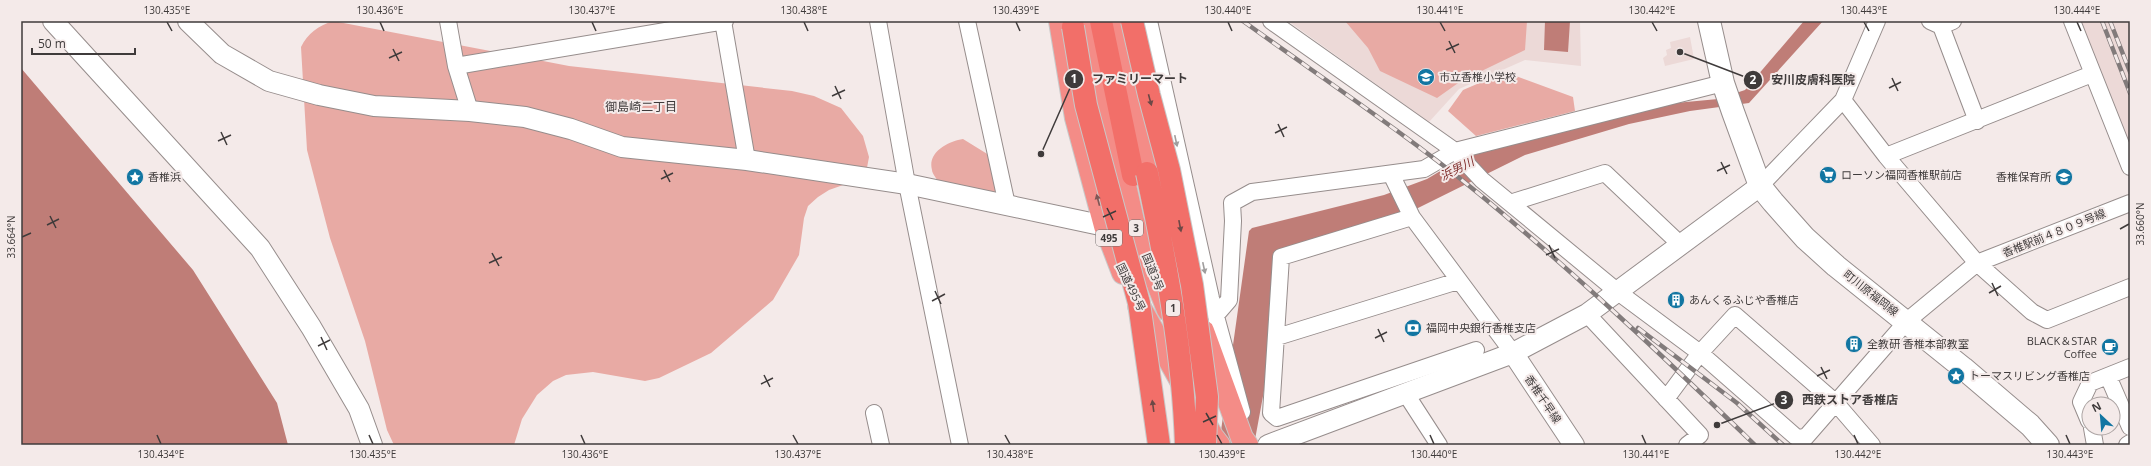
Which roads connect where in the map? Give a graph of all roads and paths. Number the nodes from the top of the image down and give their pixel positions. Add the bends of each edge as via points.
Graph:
1 (53, 21) edge
2 (188, 21) edge
3 (448, 21) edge
4 (724, 21) edge
5 (878, 21) edge
6 (967, 21) edge
7 (1101, 21) edge
8 (1111, 21) edge
9 (1115, 21) edge
10 (1132, 21) edge
11 (1149, 21) edge
12 (1271, 21) edge
13 (1709, 21) edge
14 (1877, 21) edge
15 (2072, 21) edge
16 (1073, 22) edge
17 (1942, 23) edge
18 (456, 66) junction
19 (2092, 74) junction
20 (1725, 86) junction
21 (1843, 100) junction
22 (470, 111) junction
23 (1977, 121) junction
24 (1455, 151) junction
25 (1886, 156) junction
26 (748, 160) junction
27 (2130, 167) edge
28 (1140, 174) junction
29 (1390, 174) junction
30 (907, 184) junction
31 (1760, 186) junction
32 (1510, 203) junction
33 (2130, 203) edge
34 (1007, 204) junction
35 (1412, 217) junction
36 (1105, 226) junction
37 (1681, 245) junction
38 (1977, 263) junction
39 (1458, 281) junction
40 (2130, 287) edge
41 (1618, 292) junction
42 (1587, 314) junction
43 (1216, 315) junction
44 (1906, 321) junction
45 (1277, 337) junction
46 (1476, 350) dead end
47 (1513, 353) junction
48 (1700, 353) junction
49 (2130, 367) edge
50 (2108, 376) junction
51 (1228, 382) junction
52 (1406, 394) junction
53 (2084, 396) edge
54 (1666, 399) junction
55 (1835, 402) junction
56 (874, 413) dead end
57 (2130, 427) edge
58 (1215, 439) edge
59 (2130, 443) edge
60 (372, 445) edge
61 (881, 445) edge
62 (960, 445) edge
63 (1159, 445) edge
64 (1172, 445) edge
65 (1186, 445) edge
66 (1247, 445) edge
67 (1250, 445) edge
68 (1268, 445) edge
69 (1440, 445) edge
70 (1574, 445) edge
71 (1687, 445) edge
72 (1872, 445) edge
73 (2048, 445) edge
74 (2127, 445) edge

1 - 60 street via 260,248 311,327 359,409
2 - 22 street via 222,54 269,81 319,96 374,106
3 - 18 street
4 - 18 street
4 - 26 street
5 - 30 street
6 - 34 street
7 - 28 highway, 1
8 - 28 highway, 1
9 - 51 highway via 1159,217
10 -> 58 highway, bridge via 1169,170 1192,285
11 -> 43 street
12 - 24 street
13 - 20 main road
14 - 21 street
15 - 19 street
36 -> 16 highway, 国道495号 / 495 via 1076,118
16 - 58 highway, 国道3号 / 3 via 1133,221
63 -> 16 highway, bridge via 1139,303 1086,106
17 - 23 street
18 - 22 street
19 - 23 street
19 - 27 street
20 - 24 street
20 - 31 main road, 町川原福岡線
21 - 25 street
21 - 31 street
22 - 26 street via 525,117 571,129 622,147
23 - 25 street
24 - 29 street via 1424,169
24 - 32 street via 1482,180
25 - 38 street
26 - 30 street
28 - 64 highway, 1 via 1162,317
28 - 65 highway, 1, bridge via 1174,316 1184,394
29 - 35 street
29 - 43 street via 1252,192 1232,203 1229,300
30 - 34 street
30 - 62 street
31 - 37 street
31 - 44 main road, 町川原福岡線 via 1805,238
32 - 37 street via 1604,173
32 - 41 street
33 - 38 street, 香椎駅前４８０９号線
34 - 36 street
35 - 39 street
35 - 45 street via 1281,257
36 - 58 highway, 国道495号 / 495 via 1128,284
37 - 41 street
38 - 40 street via 2032,312 2047,320
38 - 44 street, 香椎駅前４８０９号線
39 - 45 street
39 - 47 street
41 - 42 street
41 - 48 street
42 - 47 street
42 - 54 street
43 - 51 street
44 - 55 street, 香椎駅前４８０９号線
44 - 73 main road, 町川原福岡線 via 2004,402
45 - 46 street via 1270,413 1277,418
47 - 52 street
47 - 70 street, 香椎千早線
48 - 54 street
48 - 55 street, 香椎駅前４８０９号線 via 1796,437 1805,438
48 - 55 street via 1735,315
49 - 50 street
50 - 53 street via 2090,383
50 - 57 street
51 - 66 highway via 1242,438
51 - 67 street
52 - 68 street
52 - 69 street
54 - 71 street via 1700,435
55 - 72 street
56 - 61 street
59 - 74 street

